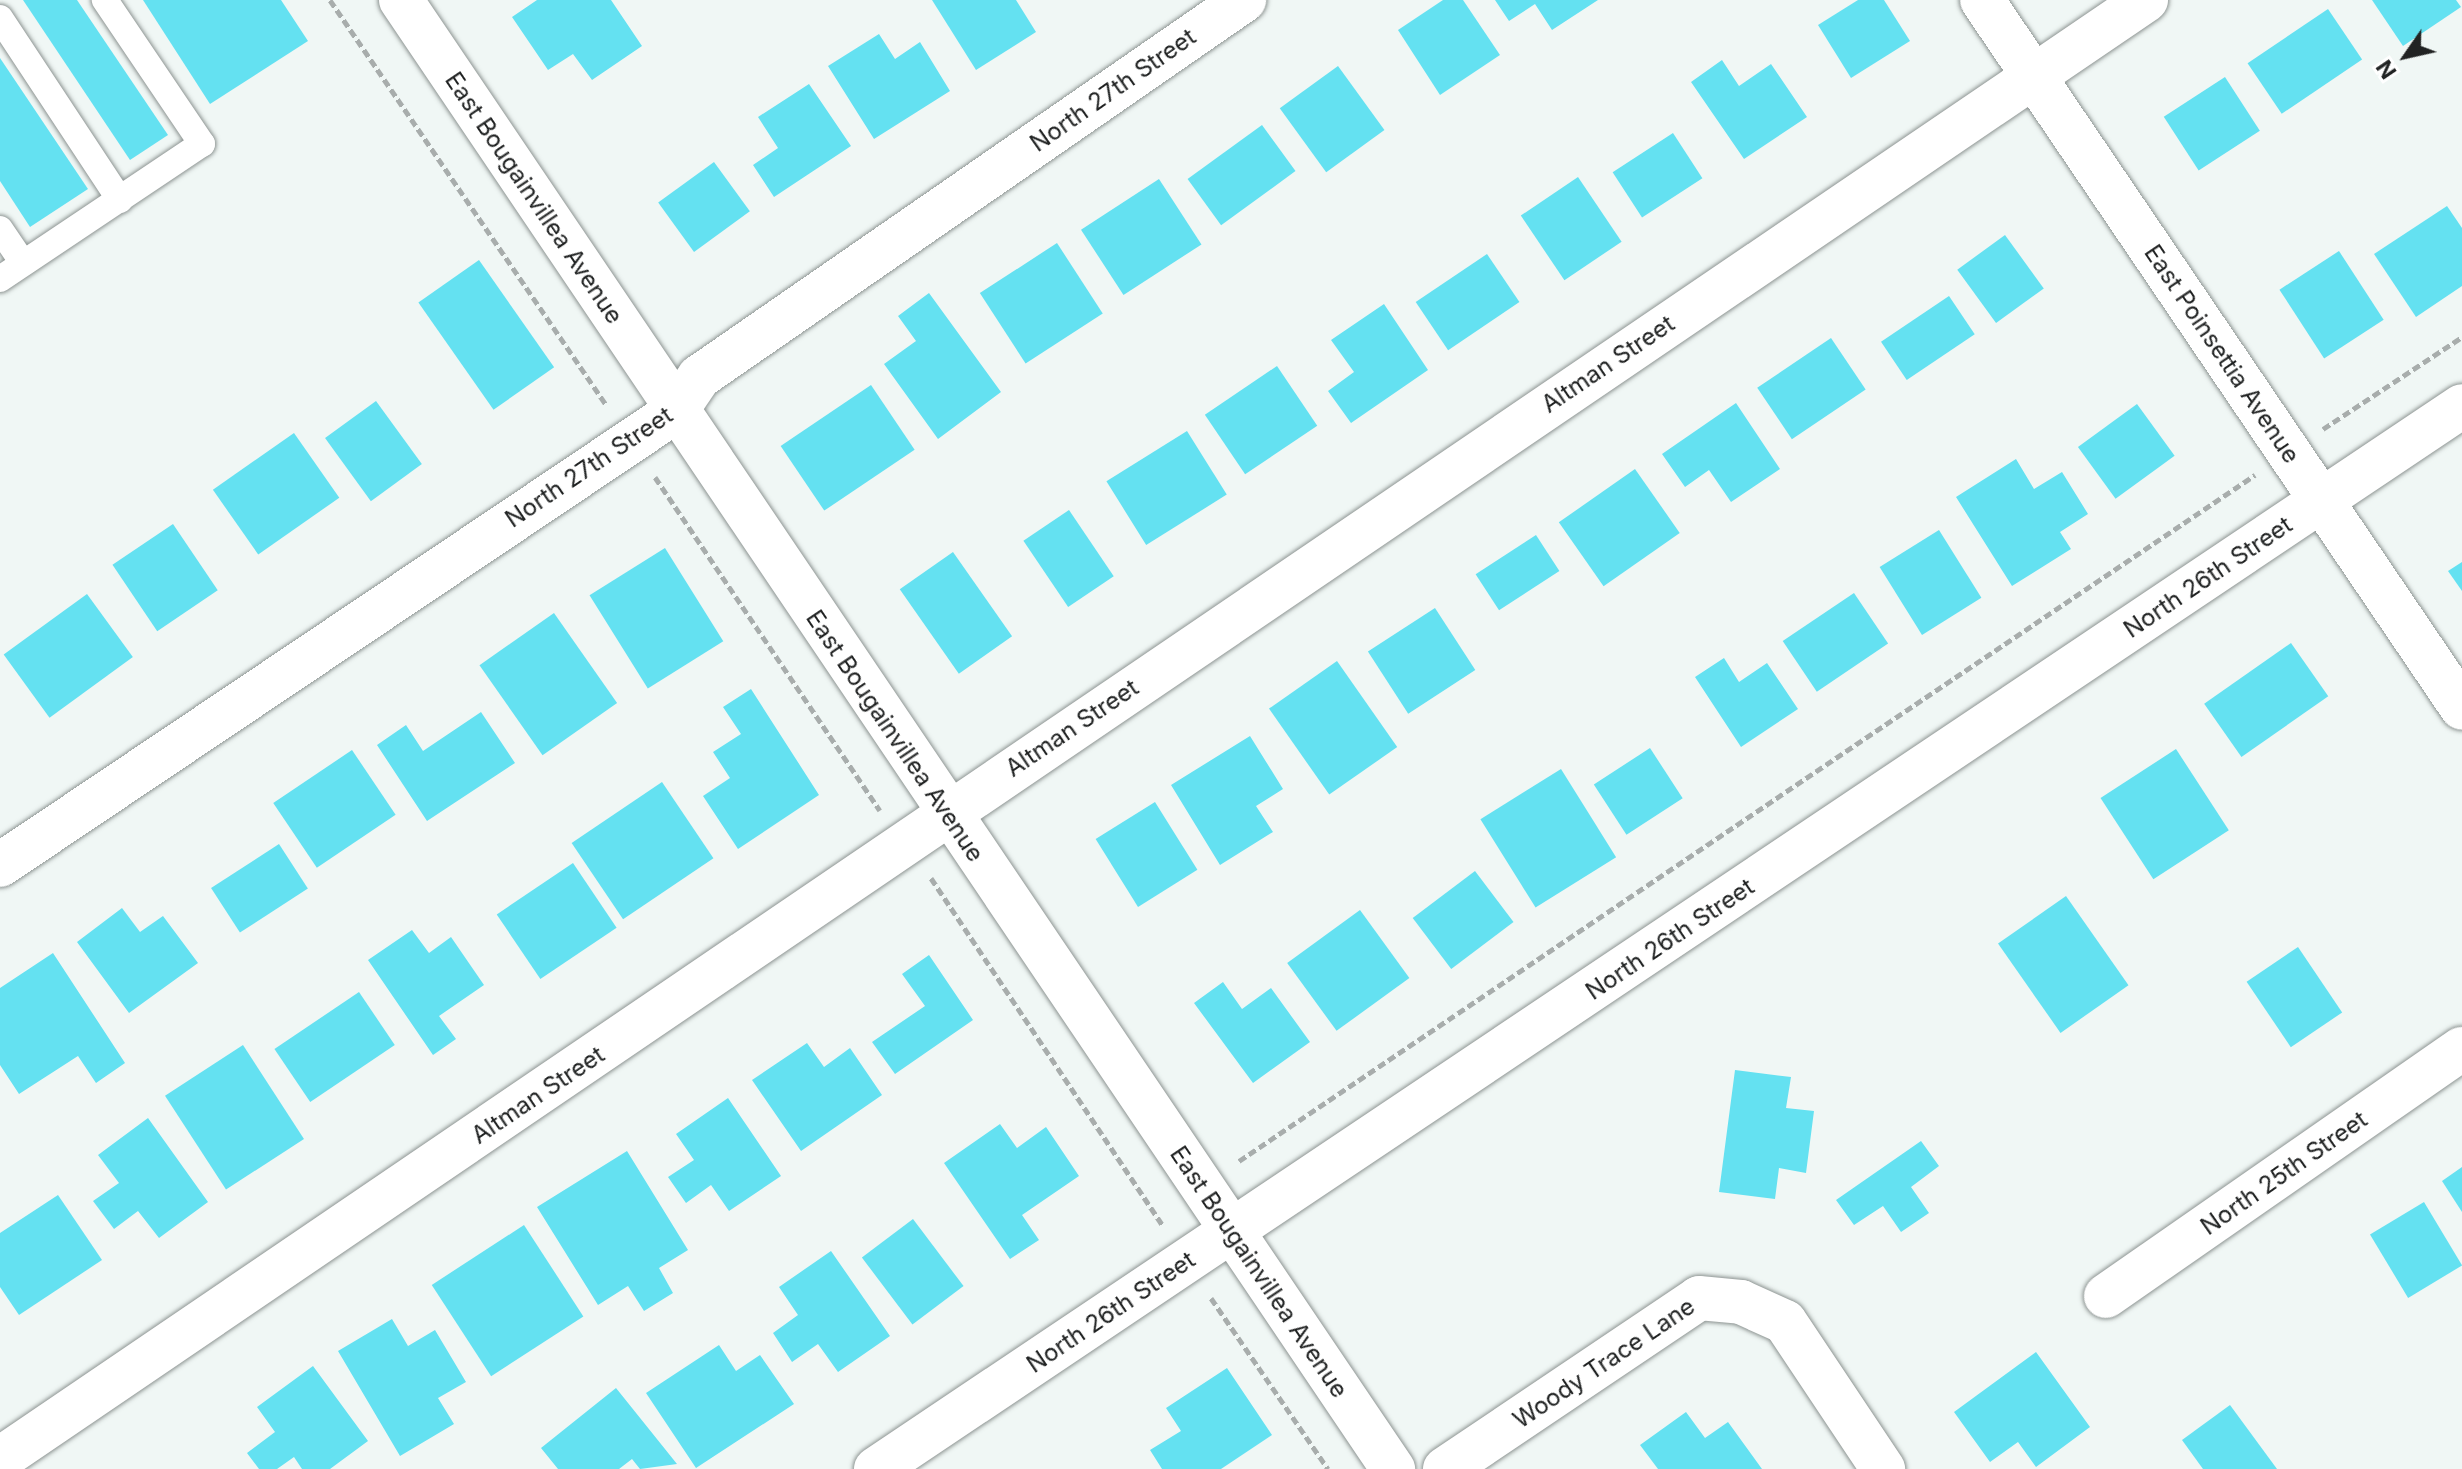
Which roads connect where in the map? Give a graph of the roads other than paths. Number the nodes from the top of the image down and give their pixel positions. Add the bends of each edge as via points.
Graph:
1 (105, 0) edge
2 (401, 0) edge
3 (1244, 0) edge
4 (1982, 0) edge
5 (2146, 0) edge
6 (0, 18) edge
7 (2034, 75) junction
8 (120, 200) junction
9 (0, 229) edge
10 (23, 263) junction
11 (0, 279) edge
12 (2462, 406) edge
13 (676, 411) junction
14 (2321, 500) junction
15 (2462, 708) edge
16 (947, 812) junction
17 (0, 865) edge
18 (2462, 1049) edge
19 (1233, 1232) junction
20 (2106, 1296) dead end
21 (0, 1459) edge
22 (876, 1469) edge
23 (1393, 1469) edge
24 (1445, 1469) edge
25 (1883, 1469) edge

1 - 8 lane via 202,144
2 - 13 street, East Bougainvillea Avenue
3 - 13 street, North 27th Street via 699,377
4 - 7 street, East Poinsettia Avenue
5 - 7 street, Altman Street
6 - 8 lane
7 - 14 street, East Poinsettia Avenue
7 - 16 street, Altman Street
8 - 10 lane
9 - 10 lane
10 - 11 lane
12 - 14 street, North 26th Street
13 - 16 street, East Bougainvillea Avenue
13 - 17 street, North 27th Street
14 - 15 street, East Poinsettia Avenue
14 - 19 street, North 26th Street
16 - 19 street, East Bougainvillea Avenue
16 - 21 street, Altman Street via 907,845
18 - 20 street, North 25th Street
19 - 22 street, North 26th Street
19 - 23 street, East Bougainvillea Avenue
24 - 25 street, Woody Trace Lane via 1699,1298 1741,1302 1785,1322

